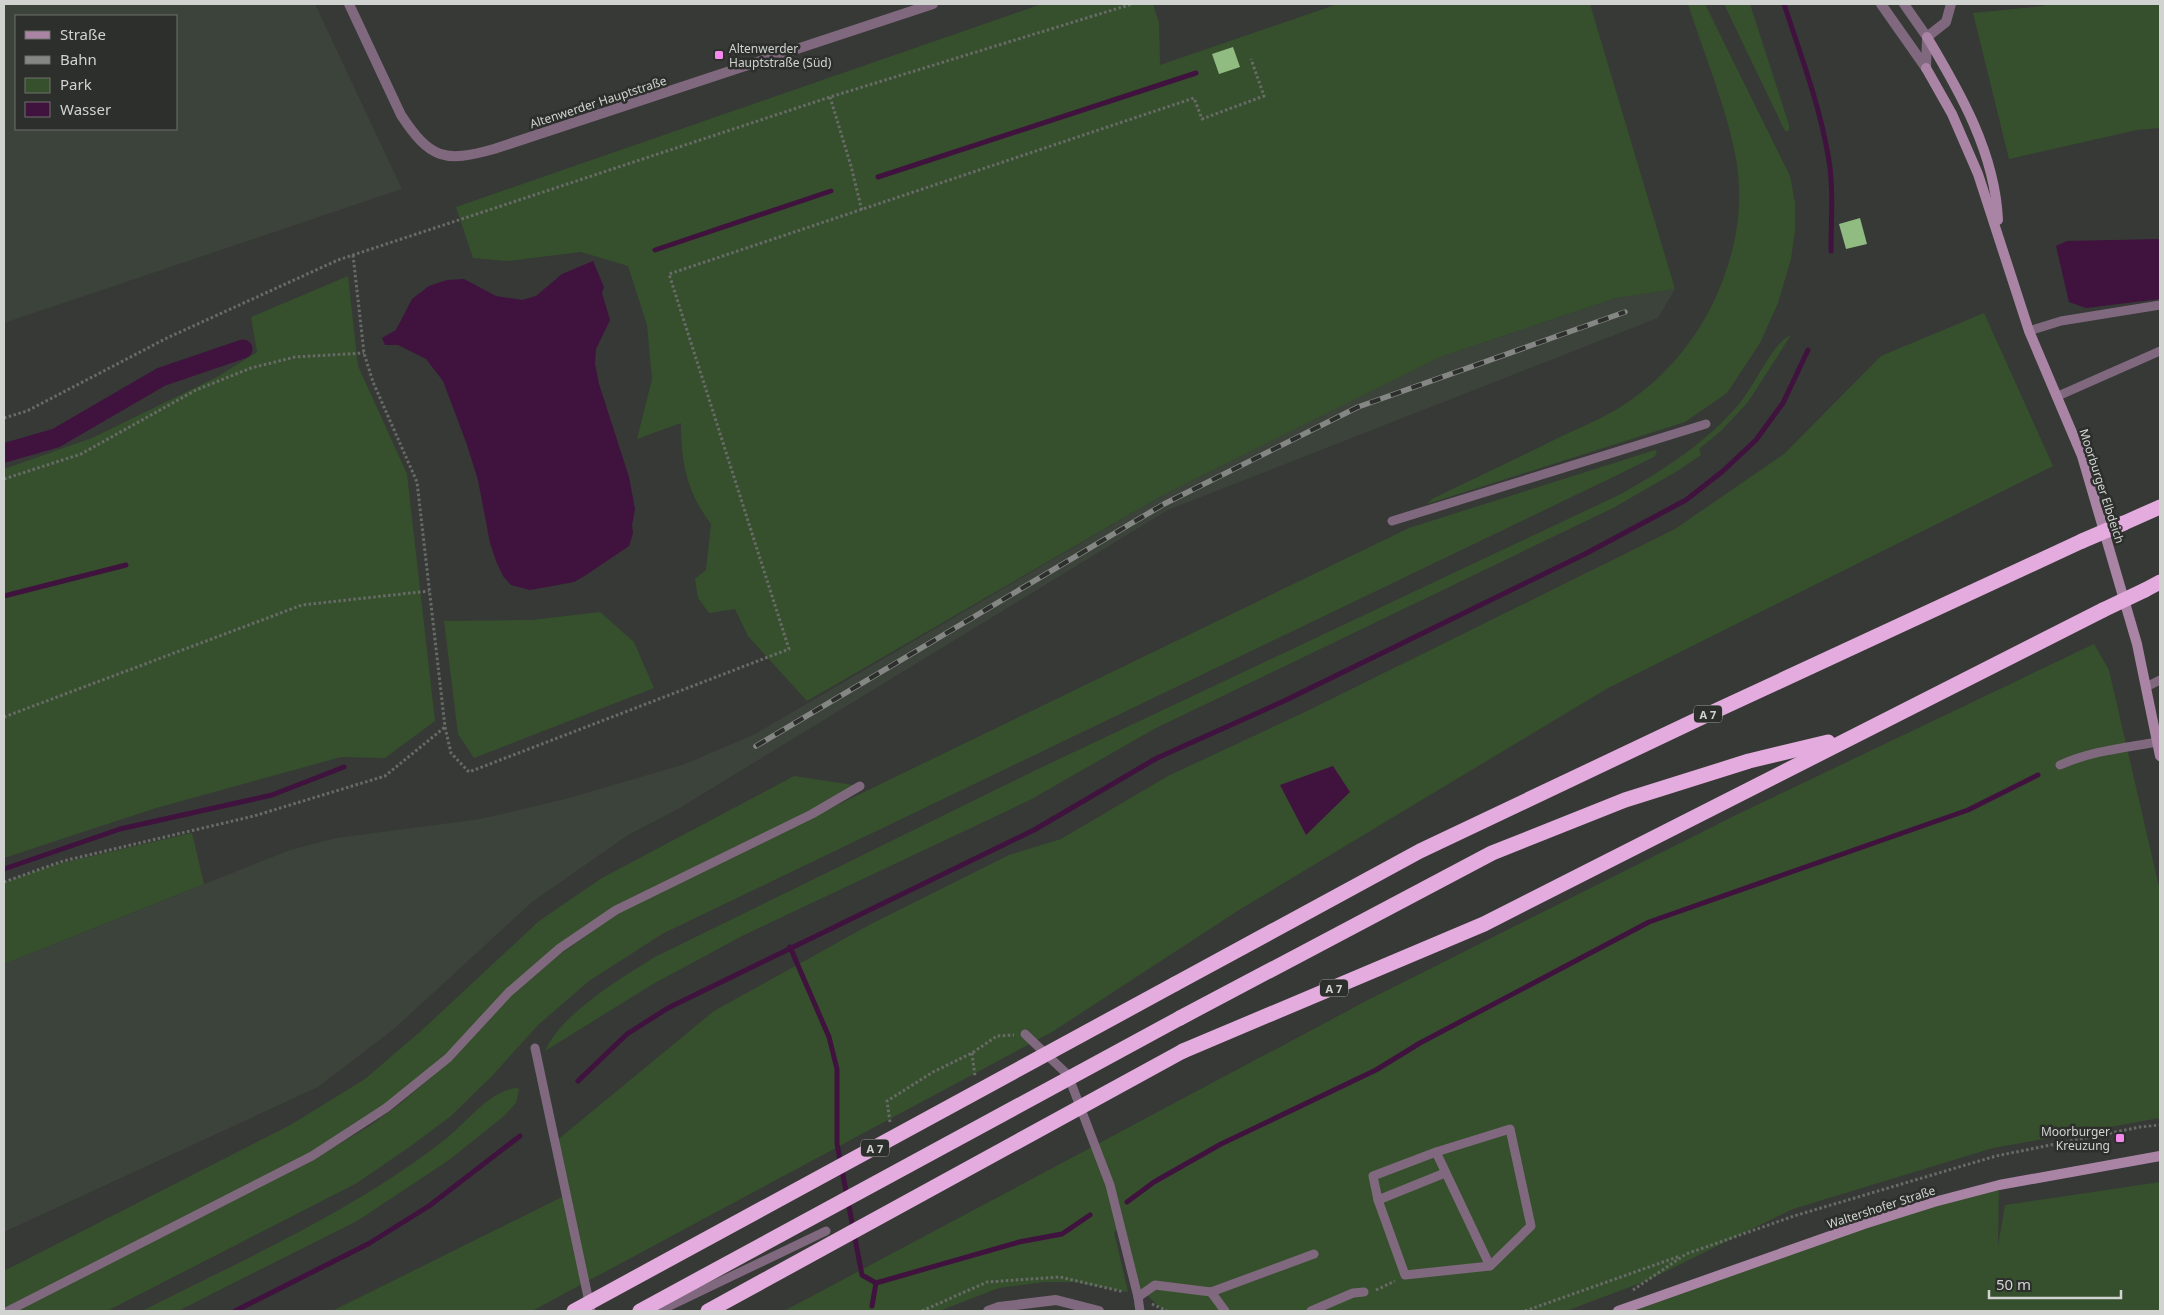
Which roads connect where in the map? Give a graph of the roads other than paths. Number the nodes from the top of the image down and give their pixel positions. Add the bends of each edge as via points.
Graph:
1 (349, 4) edge
2 (933, 4) edge
3 (1881, 4) edge
4 (1904, 4) edge
5 (1951, 4) edge
6 (1927, 37) junction
7 (1926, 68) junction
8 (1998, 231) junction
9 (2160, 306) edge
10 (2029, 331) junction
11 (2160, 352) edge
12 (2058, 396) junction
13 (1706, 424) dead end
14 (2160, 508) edge
15 (1392, 521) dead end
16 (2160, 582) edge
17 (2160, 680) edge
18 (2146, 687) junction
19 (1861, 732) junction
20 (2156, 742) junction
21 (2160, 756) edge
22 (2060, 766) dead end
23 (860, 786) dead end
24 (1025, 1034) dead end
25 (534, 1048) dead end
26 (1436, 1152) junction
27 (2160, 1156) edge
28 (1445, 1173) junction
29 (1378, 1200) junction
30 (826, 1231) dead end
31 (1314, 1254) dead end
32 (1490, 1266) junction
33 (1211, 1292) junction
34 (1364, 1292) road end
35 (1138, 1297) junction
36 (8, 1311) edge
37 (574, 1311) edge
38 (591, 1311) edge
39 (640, 1311) edge
40 (659, 1311) edge
41 (708, 1311) edge
42 (988, 1311) edge
43 (1099, 1311) edge
44 (1140, 1311) edge
45 (1225, 1311) edge
46 (1311, 1311) edge
47 (1618, 1311) edge

1 - 2 street, Altenwerder Hauptstraße via 401,115 426,146 443,155 456,157 494,149
3 - 7 street
4 - 6 street
5 - 6 street via 1946,22
6 - 7 street, Moorburger Elbdeich
6 - 8 street, Moorburger Elbdeich via 1956,87 1982,146 1994,185
7 - 8 street, Moorburger Elbdeich via 1964,140
8 - 10 street, Moorburger Elbdeich
9 - 10 lane via 2061,321
10 - 12 street, Moorburger Elbdeich
11 - 12 lane
12 - 18 street, Moorburger Elbdeich via 2082,456 2137,644
13 - 15 lane
14 - 37 highway, A 7, bridge via 1713,712 1420,851
16 - 19 highway, A 7, bridge
17 - 18 lane
18 - 20 street, Moorburger Elbdeich
19 - 39 highway, A 7, bridge via 1749,761 1625,800 1492,853
19 - 41 highway, A 7, bridge via 1484,924 1183,1051
20 - 21 street, Moorburger Elbdeich
20 - 22 lane via 2103,751
23 - 36 lane via 812,814 616,910 560,948 509,992 448,1058 386,1108 312,1156
24 - 35 lane via 1068,1075 1110,1185
25 - 38 lane
26 - 28 lane
26 - 29 lane via 1373,1176
26 - 32 lane via 1510,1128 1530,1226
27 - 47 street, Waltershofer Straße via 1999,1185 1934,1202
28 - 29 lane
28 - 32 lane
29 - 32 lane via 1405,1274
30 - 40 lane
31 - 33 lane
33 - 35 lane via 1155,1285
33 - 45 lane
34 - 46 lane via 1353,1293
35 - 44 lane
42 - 43 street via 1056,1300

